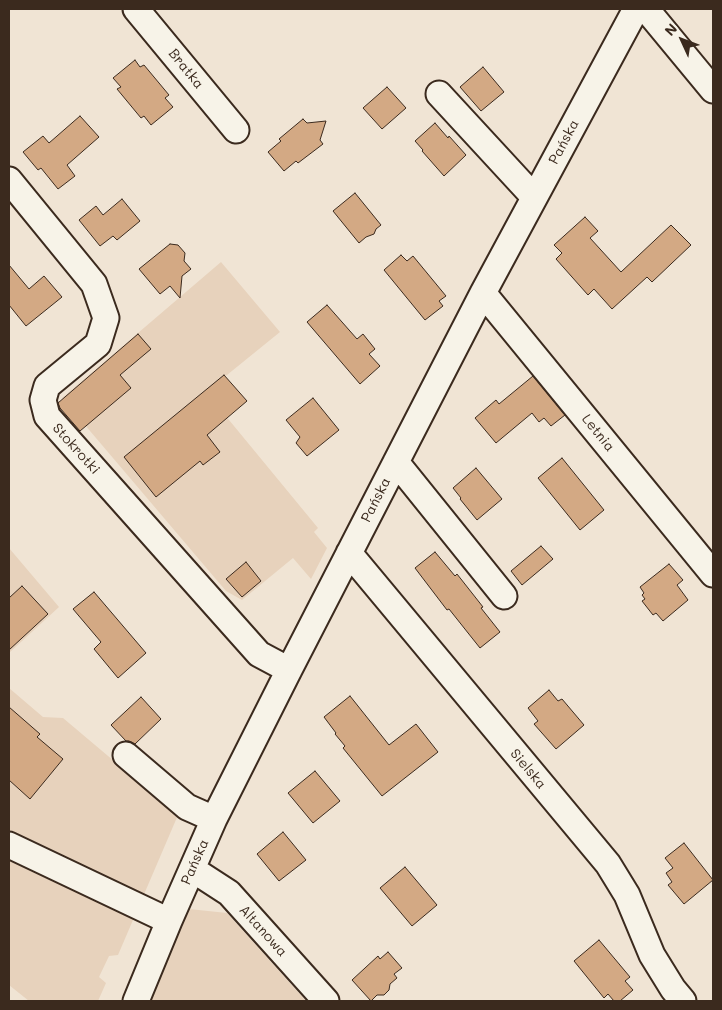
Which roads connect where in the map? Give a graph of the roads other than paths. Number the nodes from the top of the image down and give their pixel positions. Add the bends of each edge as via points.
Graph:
1 (136, 9) edge
2 (636, 9) edge
3 (646, 9) edge
4 (713, 90) edge
5 (438, 94) dead end
6 (236, 130) dead end
7 (9, 180) edge
8 (534, 197) junction
9 (484, 293) junction
10 (396, 462) junction
11 (348, 553) junction
12 (713, 574) edge
13 (504, 596) dead end
14 (288, 670) junction
15 (126, 756) dead end
16 (214, 819) junction
17 (9, 845) edge
18 (192, 870) junction
19 (169, 922) junction
20 (136, 1001) edge
21 (326, 1001) edge
22 (682, 1001) edge

1 - 6 street, Bratka
2 - 8 street, Pańska
3 - 4 street
5 - 8 street
7 - 14 street, Stokrotki via 94,284 106,318 98,344 47,386 43,400 48,416 259,654
8 - 9 street, Pańska
9 - 10 street, Pańska
9 - 12 street, Letnia
10 - 11 street, Pańska
10 - 13 street
11 - 14 street, Pańska
11 - 22 street, Sielska via 608,864 627,895 652,955
14 - 16 street, Pańska
15 - 16 street via 187,807
16 - 18 street, Pańska
17 - 19 street
18 - 19 street, Pańska
18 - 21 street, Altanowa via 229,893
19 - 20 street, Pańska

